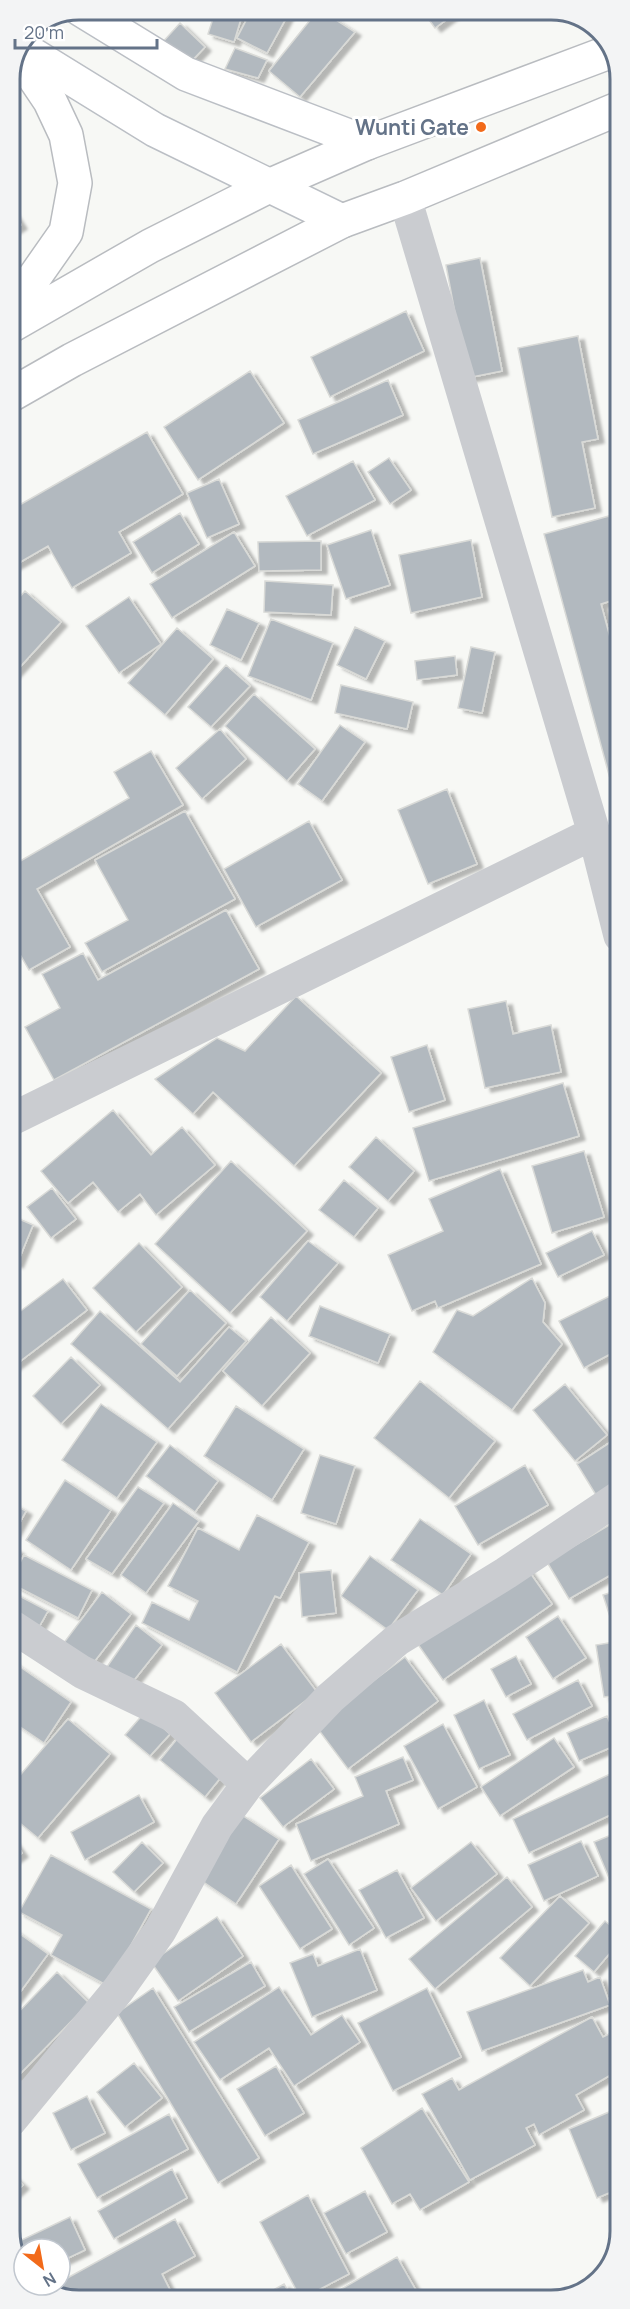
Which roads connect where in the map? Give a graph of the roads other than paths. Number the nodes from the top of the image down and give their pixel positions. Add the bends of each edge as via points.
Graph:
1 (98, 20) edge
2 (27, 51) edge
3 (605, 54) edge
4 (23, 61) edge
5 (610, 112) edge
6 (367, 143) junction
7 (272, 186) junction
8 (405, 198) junction
9 (342, 221) junction
10 (20, 292) edge
11 (20, 321) edge
12 (20, 390) edge
13 (594, 833) junction
14 (610, 896) edge
15 (20, 1115) edge
16 (610, 1503) edge
17 (20, 1632) edge
18 (248, 1784) junction
19 (20, 2109) edge

1 - 6 main road via 186,74
2 - 7 main road via 155,130
3 - 6 main road
4 - 10 main road via 50,101 66,135 75,183 66,232
5 - 8 main road
6 - 7 main road
7 - 9 main road
7 - 11 main road via 150,246
8 - 9 main road
8 - 13 street
9 - 12 main road
13 - 14 street
13 - 15 street
16 - 18 street via 397,1640 330,1698
17 - 18 street via 82,1672 174,1716
18 - 19 street via 217,1826 160,1931 118,1990

